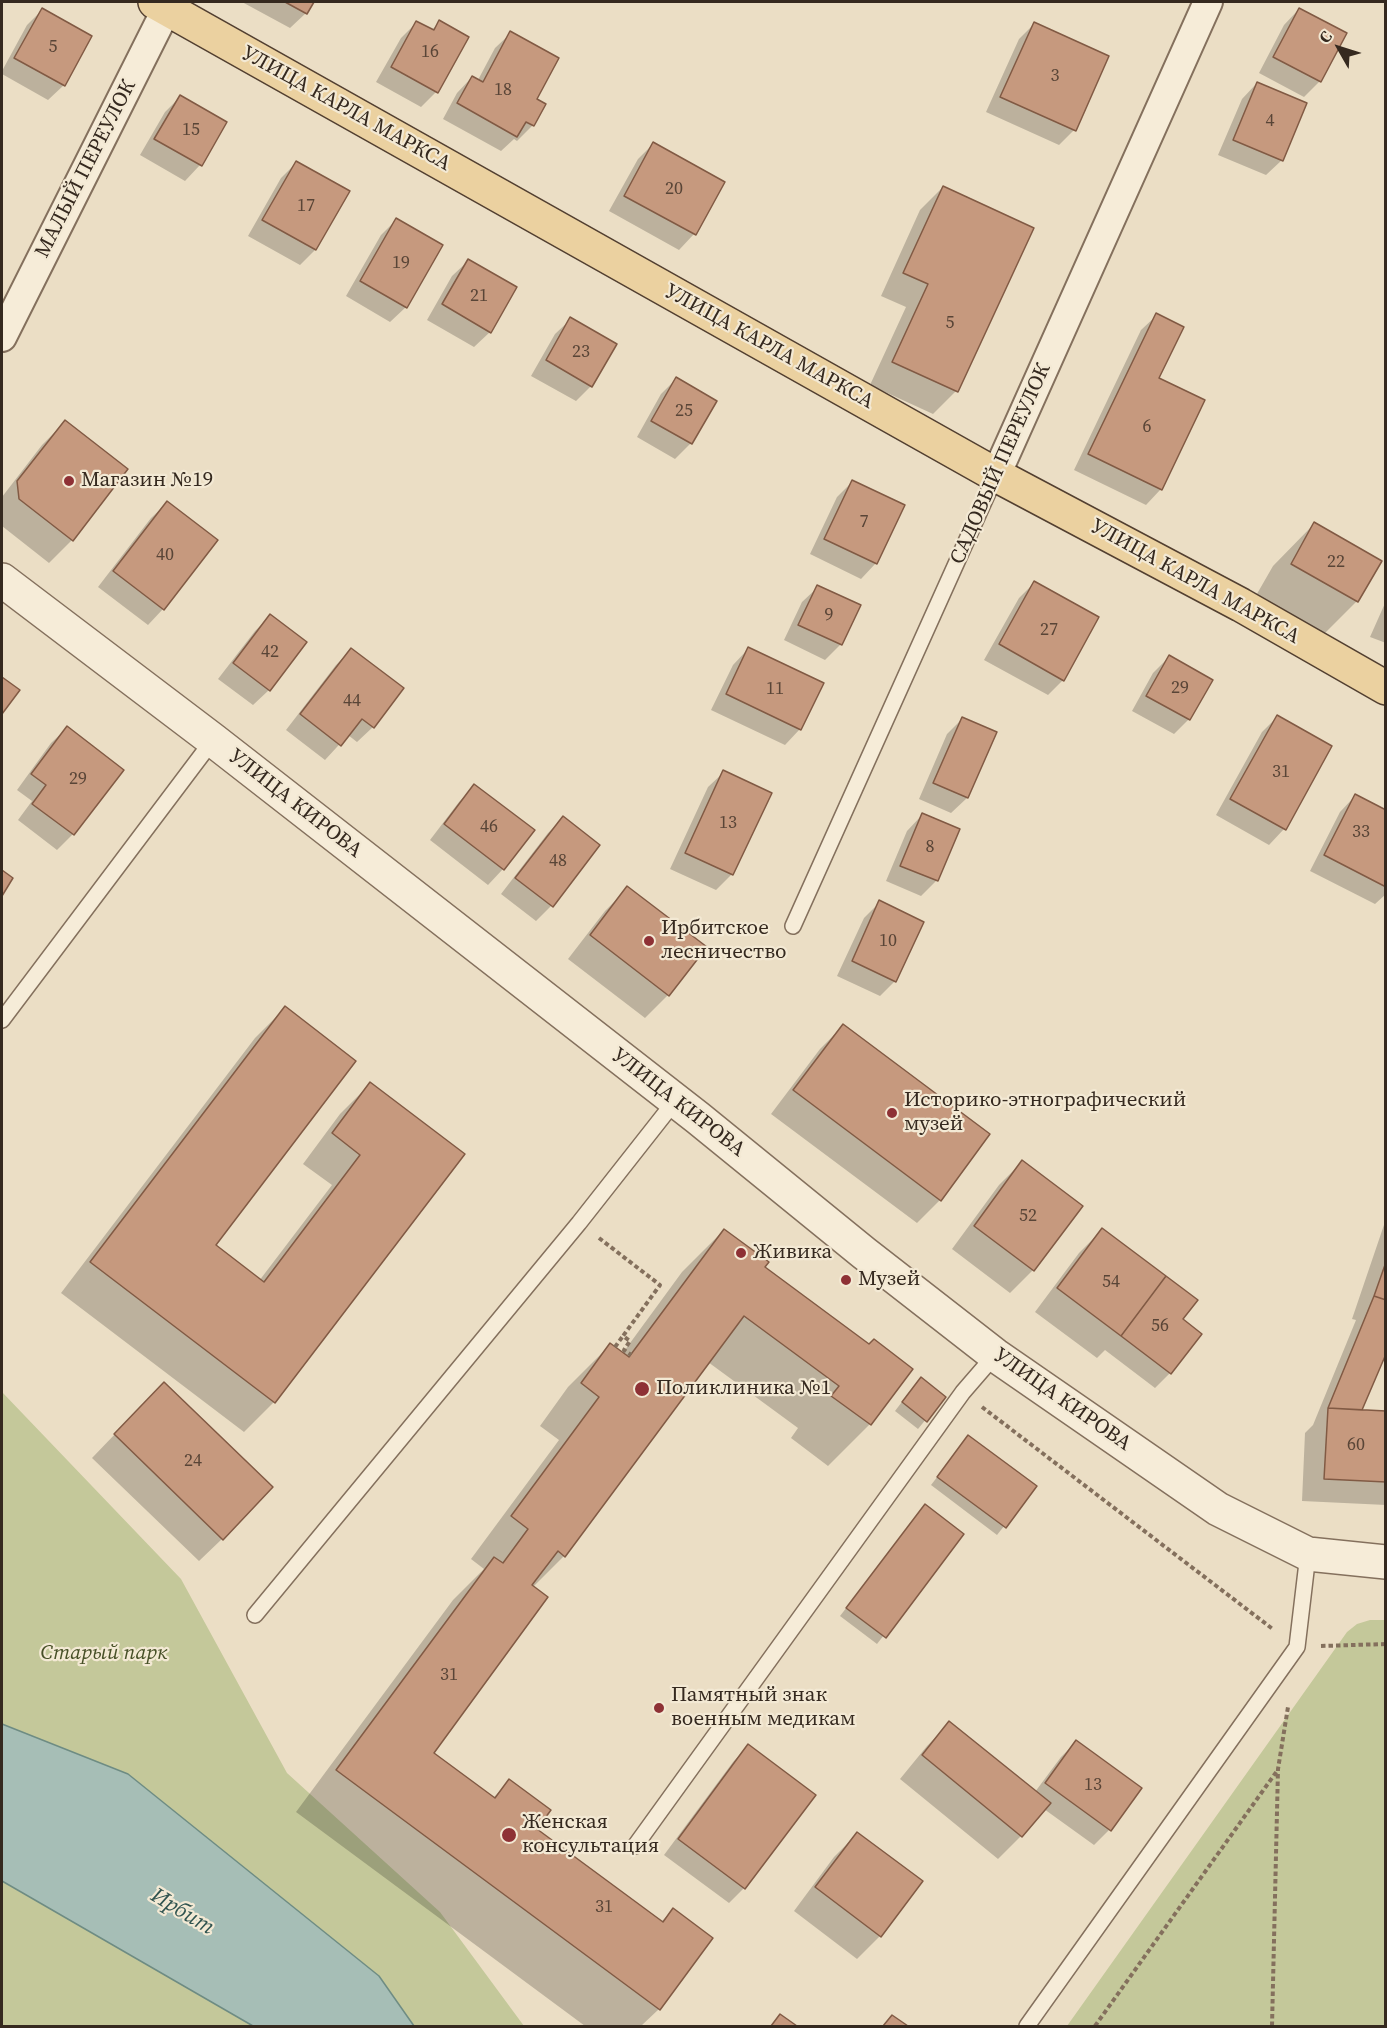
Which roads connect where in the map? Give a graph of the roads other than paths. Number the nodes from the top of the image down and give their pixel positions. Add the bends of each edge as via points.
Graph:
1 (1208, 2) edge
2 (164, 4) edge
3 (2, 337) edge
4 (996, 475) junction
5 (2, 580) edge
6 (1386, 688) edge
7 (213, 740) junction
8 (793, 926) dead end
9 (2, 1020) edge
10 (675, 1101) junction
11 (995, 1355) junction
12 (1308, 1554) junction
13 (1386, 1562) edge
14 (255, 1615) dead end
15 (635, 1846) dead end
16 (1027, 2026) edge

1 - 4 street, САДОВЫЙ ПЕРЕУЛОК
2 - 3 street, МАЛЫЙ ПЕРЕУЛОК
2 - 4 main road, УЛИЦА КАРЛА МАРКСА
4 - 6 main road, УЛИЦА КАРЛА МАРКСА via 1241,605
4 - 8 lane, САДОВЫЙ ПЕРЕУЛОК
5 - 7 street, УЛИЦА КИРОВА
7 - 9 lane
7 - 10 street, УЛИЦА КИРОВА
10 - 11 street, УЛИЦА КИРОВА
10 - 14 lane
11 - 12 street, УЛИЦА КИРОВА via 1218,1509
11 - 15 lane via 963,1392
12 - 13 street, УЛИЦА КИРОВА
12 - 16 lane via 1296,1647

